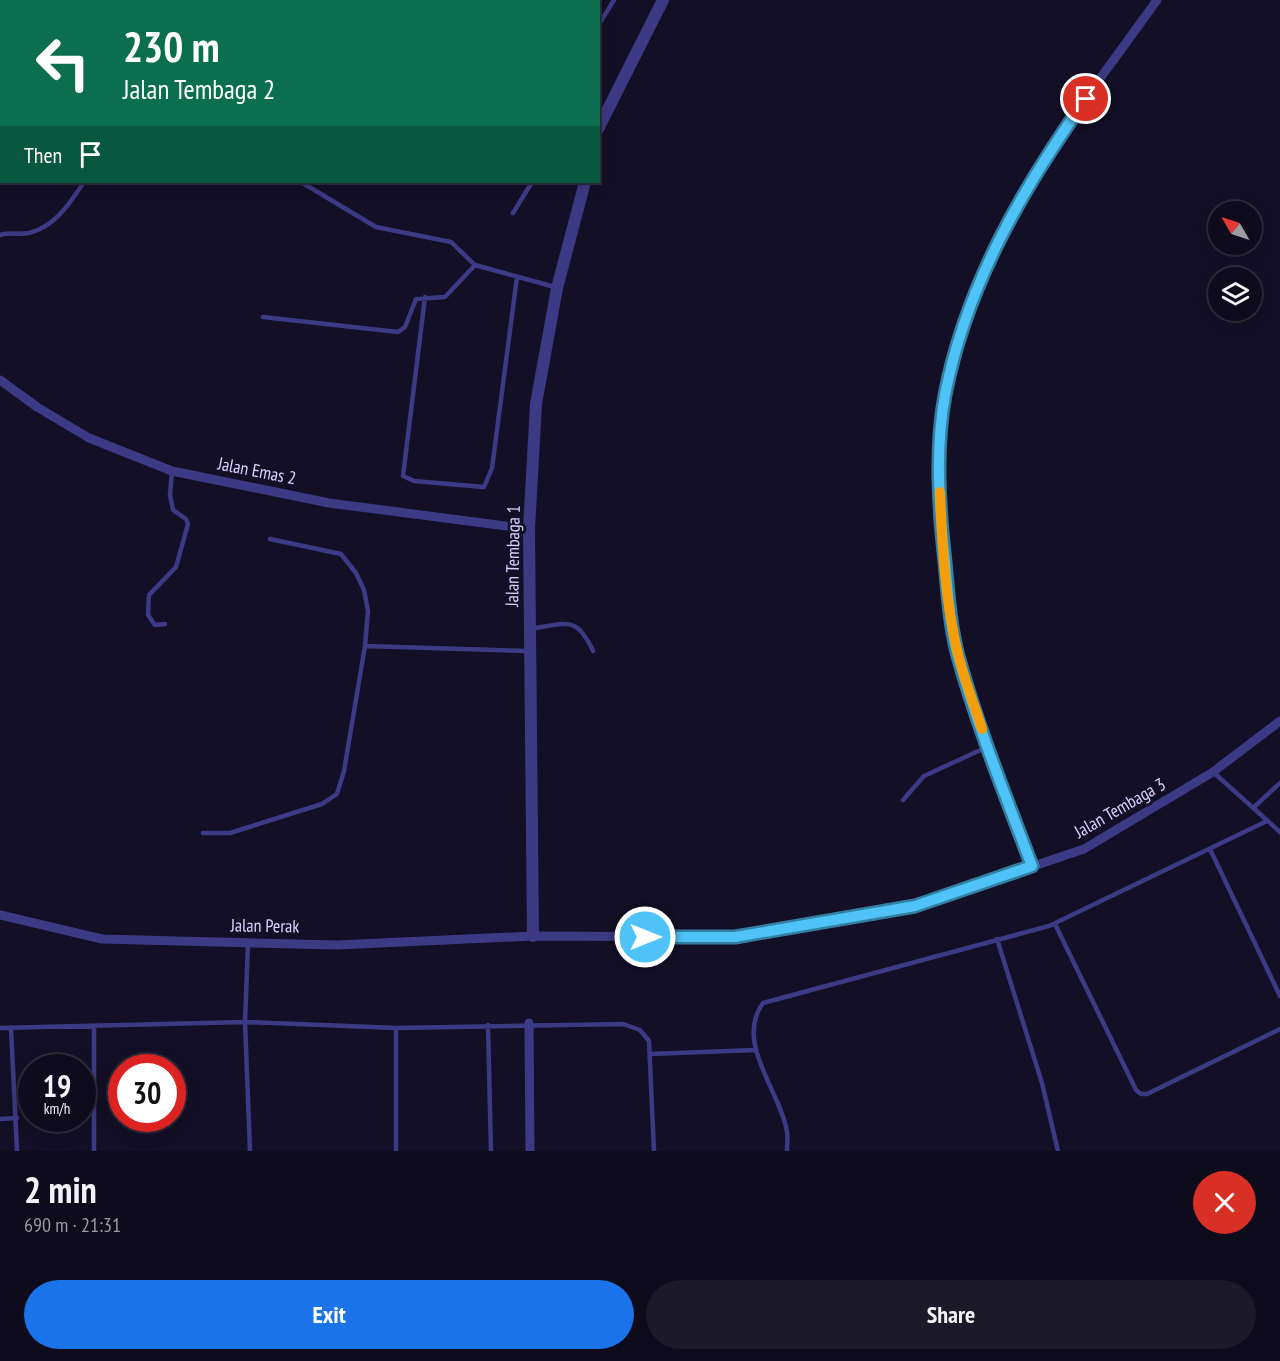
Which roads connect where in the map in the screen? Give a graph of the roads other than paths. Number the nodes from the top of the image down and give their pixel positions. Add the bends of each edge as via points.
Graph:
1 (614, 0) edge
2 (663, 0) edge
3 (1157, 0) edge
4 (600, 23) edge
5 (600, 123) edge
6 (83, 183) edge
7 (303, 183) edge
8 (531, 183) edge
9 (585, 183) edge
10 (513, 213) dead end
11 (0, 236) edge
12 (475, 265) junction
13 (517, 276) junction
14 (557, 288) junction
15 (425, 297) junction
16 (262, 317) dead end
17 (0, 380) edge
18 (172, 471) junction
19 (530, 529) junction
20 (270, 539) dead end
21 (165, 624) dead end
22 (530, 629) junction
23 (365, 646) junction
24 (530, 651) junction
25 (593, 651) dead end
26 (1280, 721) edge
27 (987, 747) junction
28 (1213, 772) junction
29 (1280, 783) edge
30 (903, 800) dead end
31 (1253, 808) junction
32 (1267, 821) junction
33 (1280, 832) edge
34 (202, 833) dead end
35 (1210, 849) junction
36 (1032, 866) junction
37 (0, 915) edge
38 (1055, 924) junction
39 (533, 936) junction
40 (997, 939) junction
41 (248, 942) junction
42 (1280, 996) edge
43 (245, 1022) junction
44 (529, 1023) junction
45 (488, 1025) junction
46 (94, 1026) junction
47 (0, 1028) edge
48 (11, 1028) junction
49 (396, 1028) junction
50 (1280, 1029) edge
51 (755, 1050) junction
52 (651, 1054) junction
53 (16, 1118) junction
54 (0, 1119) edge
55 (17, 1151) edge
56 (94, 1151) edge
57 (250, 1151) edge
58 (396, 1151) edge
59 (491, 1151) edge
60 (530, 1151) edge
61 (654, 1151) edge
62 (787, 1151) edge
63 (1058, 1151) edge

1 - 4 lane
2 - 5 street
3 - 27 street via 1052,146 1014,212 964,322 945,396 941,519 950,612 958,654
6 - 11 lane via 43,229
7 - 12 lane via 376,227 451,242
8 - 10 lane
9 - 14 street, Jalan Tembaga 1
12 - 13 lane
12 - 15 lane via 445,297
13 - 14 lane
13 - 15 lane via 492,468 484,487 414,481 404,476
14 - 19 street, Jalan Tembaga 1 via 536,404
15 - 16 lane via 413,302 405,327 398,332
17 - 18 street, Jalan Emas 2 via 89,438
18 - 19 street, Jalan Emas 2 via 329,503
18 - 21 lane via 173,510 188,524 176,567 149,595 148,615 155,625
19 - 22 street, Jalan Tembaga 1
20 - 23 lane via 341,554 364,590 368,611
22 - 24 street, Jalan Tembaga 1
22 - 25 lane via 574,624 584,630
23 - 24 lane
23 - 34 lane via 337,794 322,804 230,833
24 - 39 street, Jalan Tembaga 1
26 - 28 street, Jalan Tembaga 3
27 - 30 lane via 924,776
27 - 36 street
28 - 31 lane
28 - 36 street, Jalan Tembaga 3 via 1084,849
29 - 31 lane
31 - 32 lane
32 - 33 lane
32 - 35 lane
35 - 38 lane
35 - 42 lane
36 - 39 street, Jalan Tembaga 3 via 915,906 735,937
37 - 41 street, Jalan Perak via 102,939
38 - 40 lane
38 - 50 lane via 1141,1094
39 - 41 street, Jalan Perak via 338,945
40 - 51 lane via 763,1003 756,1013
40 - 63 lane via 1042,1083
41 - 43 lane
43 - 46 lane
43 - 49 lane
43 - 57 lane
44 - 45 lane
44 - 52 lane via 632,1026 646,1036
44 - 60 street
45 - 49 lane
45 - 59 lane
46 - 48 lane
46 - 56 lane
47 - 48 lane
48 - 53 lane
49 - 58 lane
51 - 52 lane
51 - 62 lane via 787,1131
52 - 61 lane
53 - 54 lane
53 - 55 lane

